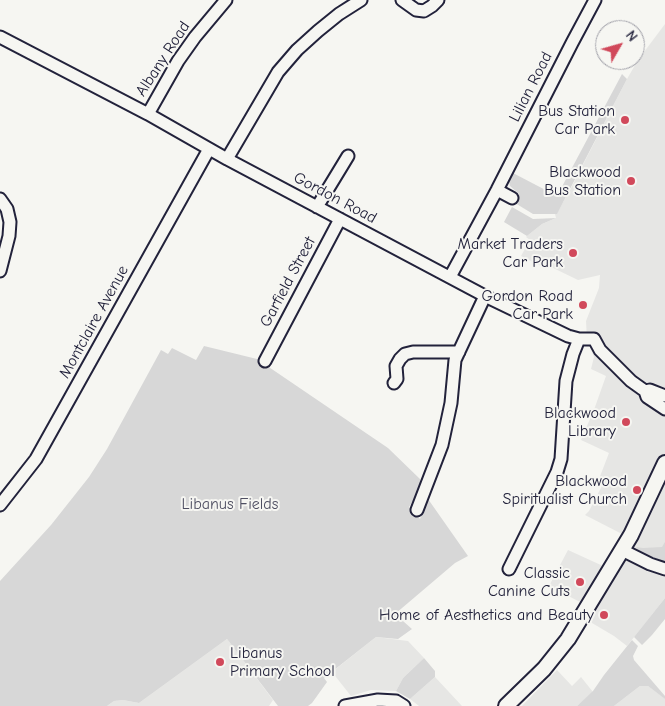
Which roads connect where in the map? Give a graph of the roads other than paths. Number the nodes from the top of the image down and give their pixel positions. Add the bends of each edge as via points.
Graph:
1 (226, 0) edge
2 (361, 0) edge
3 (402, 0) edge
4 (438, 0) edge
5 (595, 0) edge
6 (0, 37) edge
7 (148, 114) junction
8 (209, 149) junction
9 (348, 156) dead end
10 (227, 159) junction
11 (497, 190) junction
12 (512, 198) dead end
13 (0, 199) edge
14 (318, 207) junction
15 (340, 219) junction
16 (0, 271) edge
17 (450, 277) junction
18 (485, 296) junction
19 (579, 339) junction
20 (459, 352) junction
21 (265, 361) dead end
22 (394, 382) dead end
23 (645, 391) junction
24 (665, 396) edge
25 (665, 409) edge
26 (665, 463) edge
27 (0, 505) edge
28 (417, 510) dead end
29 (622, 550) junction
30 (509, 569) dead end
31 (665, 569) edge
32 (345, 706) edge
33 (404, 706) edge
34 (506, 706) edge

1 - 7 street, Albany Road via 178,61
2 - 10 street via 318,31 278,72
3 - 4 street via 416,10 424,11
5 - 11 street, Lilian Road
6 - 7 street, Gordon Road
7 - 8 street, Gordon Road
8 - 10 street, Gordon Road
8 - 27 street, Montclaire Avenue via 36,459
9 - 14 street
10 - 14 street, Gordon Road
11 - 12 street
11 - 17 street, Lilian Road
13 - 16 street via 10,222
14 - 15 street, Gordon Road
15 - 17 street, Gordon Road
15 - 21 street, Garfield Street
17 - 18 street, Gordon Road
18 - 19 street, Gordon Road
18 - 20 street
19 - 23 street, Gordon Road via 594,338 600,350
19 - 30 street via 566,381 559,465
20 - 22 street via 405,354 396,366
20 - 28 street via 442,445
23 - 24 street, Gordon Road
23 - 25 street, Gordon Road via 646,397
26 - 29 main road
29 - 31 street
29 - 34 main road via 568,639 544,670
32 - 33 street via 378,700 396,701

